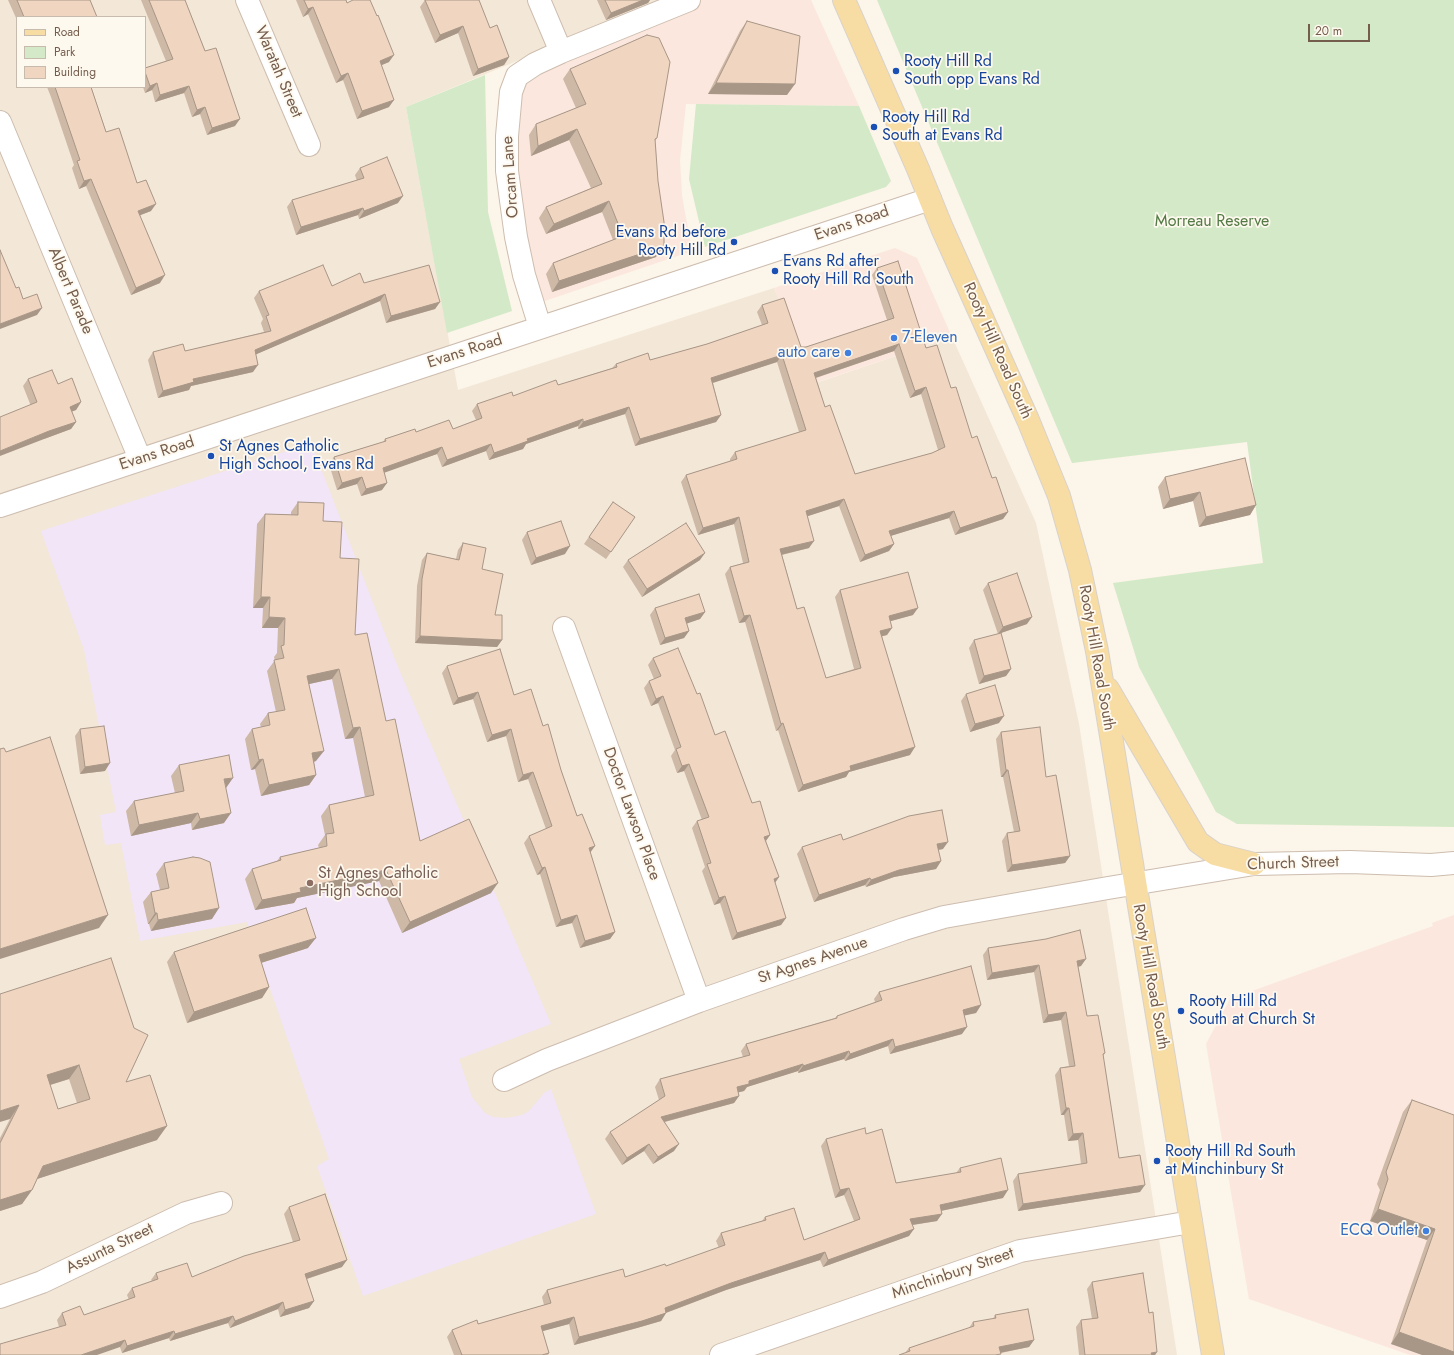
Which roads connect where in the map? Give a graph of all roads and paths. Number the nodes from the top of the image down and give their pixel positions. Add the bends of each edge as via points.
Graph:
1 (247, 0) edge
2 (540, 0) edge
3 (689, 0) edge
4 (844, 0) edge
5 (561, 52) junction
6 (0, 122) edge
7 (309, 145) dead end
8 (930, 199) junction
9 (540, 327) junction
10 (140, 460) junction
11 (0, 506) edge
12 (564, 628) dead end
13 (1101, 678) junction
14 (1454, 863) edge
15 (1254, 864) junction
16 (1134, 884) junction
17 (699, 1001) junction
18 (504, 1080) dead end
19 (221, 1203) dead end
20 (1192, 1222) junction
21 (0, 1296) edge
22 (721, 1355) edge
23 (1213, 1355) edge

1 - 7 street, Waratah Street
2 - 5 street
3 - 5 street, Orcam Lane
4 - 8 main road, Rooty Hill Road South
5 - 9 street, Orcam Lane via 517,76 511,92 507,136 508,171 516,237 524,275
6 - 10 street, Albert Parade
8 - 9 street, Evans Road
8 - 13 main road, Rooty Hill Road South via 1059,496 1080,570
9 - 10 street, Evans Road
10 - 11 street, Evans Road
12 - 17 street, Doctor Lawson Place
13 - 15 main road via 1198,842 1215,854
13 - 16 main road, Rooty Hill Road South
14 - 15 street, Church Street via 1431,866 1350,862
15 - 16 street, Church Street
16 - 17 street, St Agnes Avenue via 944,917 896,931
16 - 20 main road, Rooty Hill Road South
17 - 18 street, St Agnes Avenue via 547,1060
19 - 21 street, Assunta Street via 186,1213 42,1282
20 - 22 street, Minchinbury Street via 1014,1252
20 - 23 main road, Rooty Hill Road South

